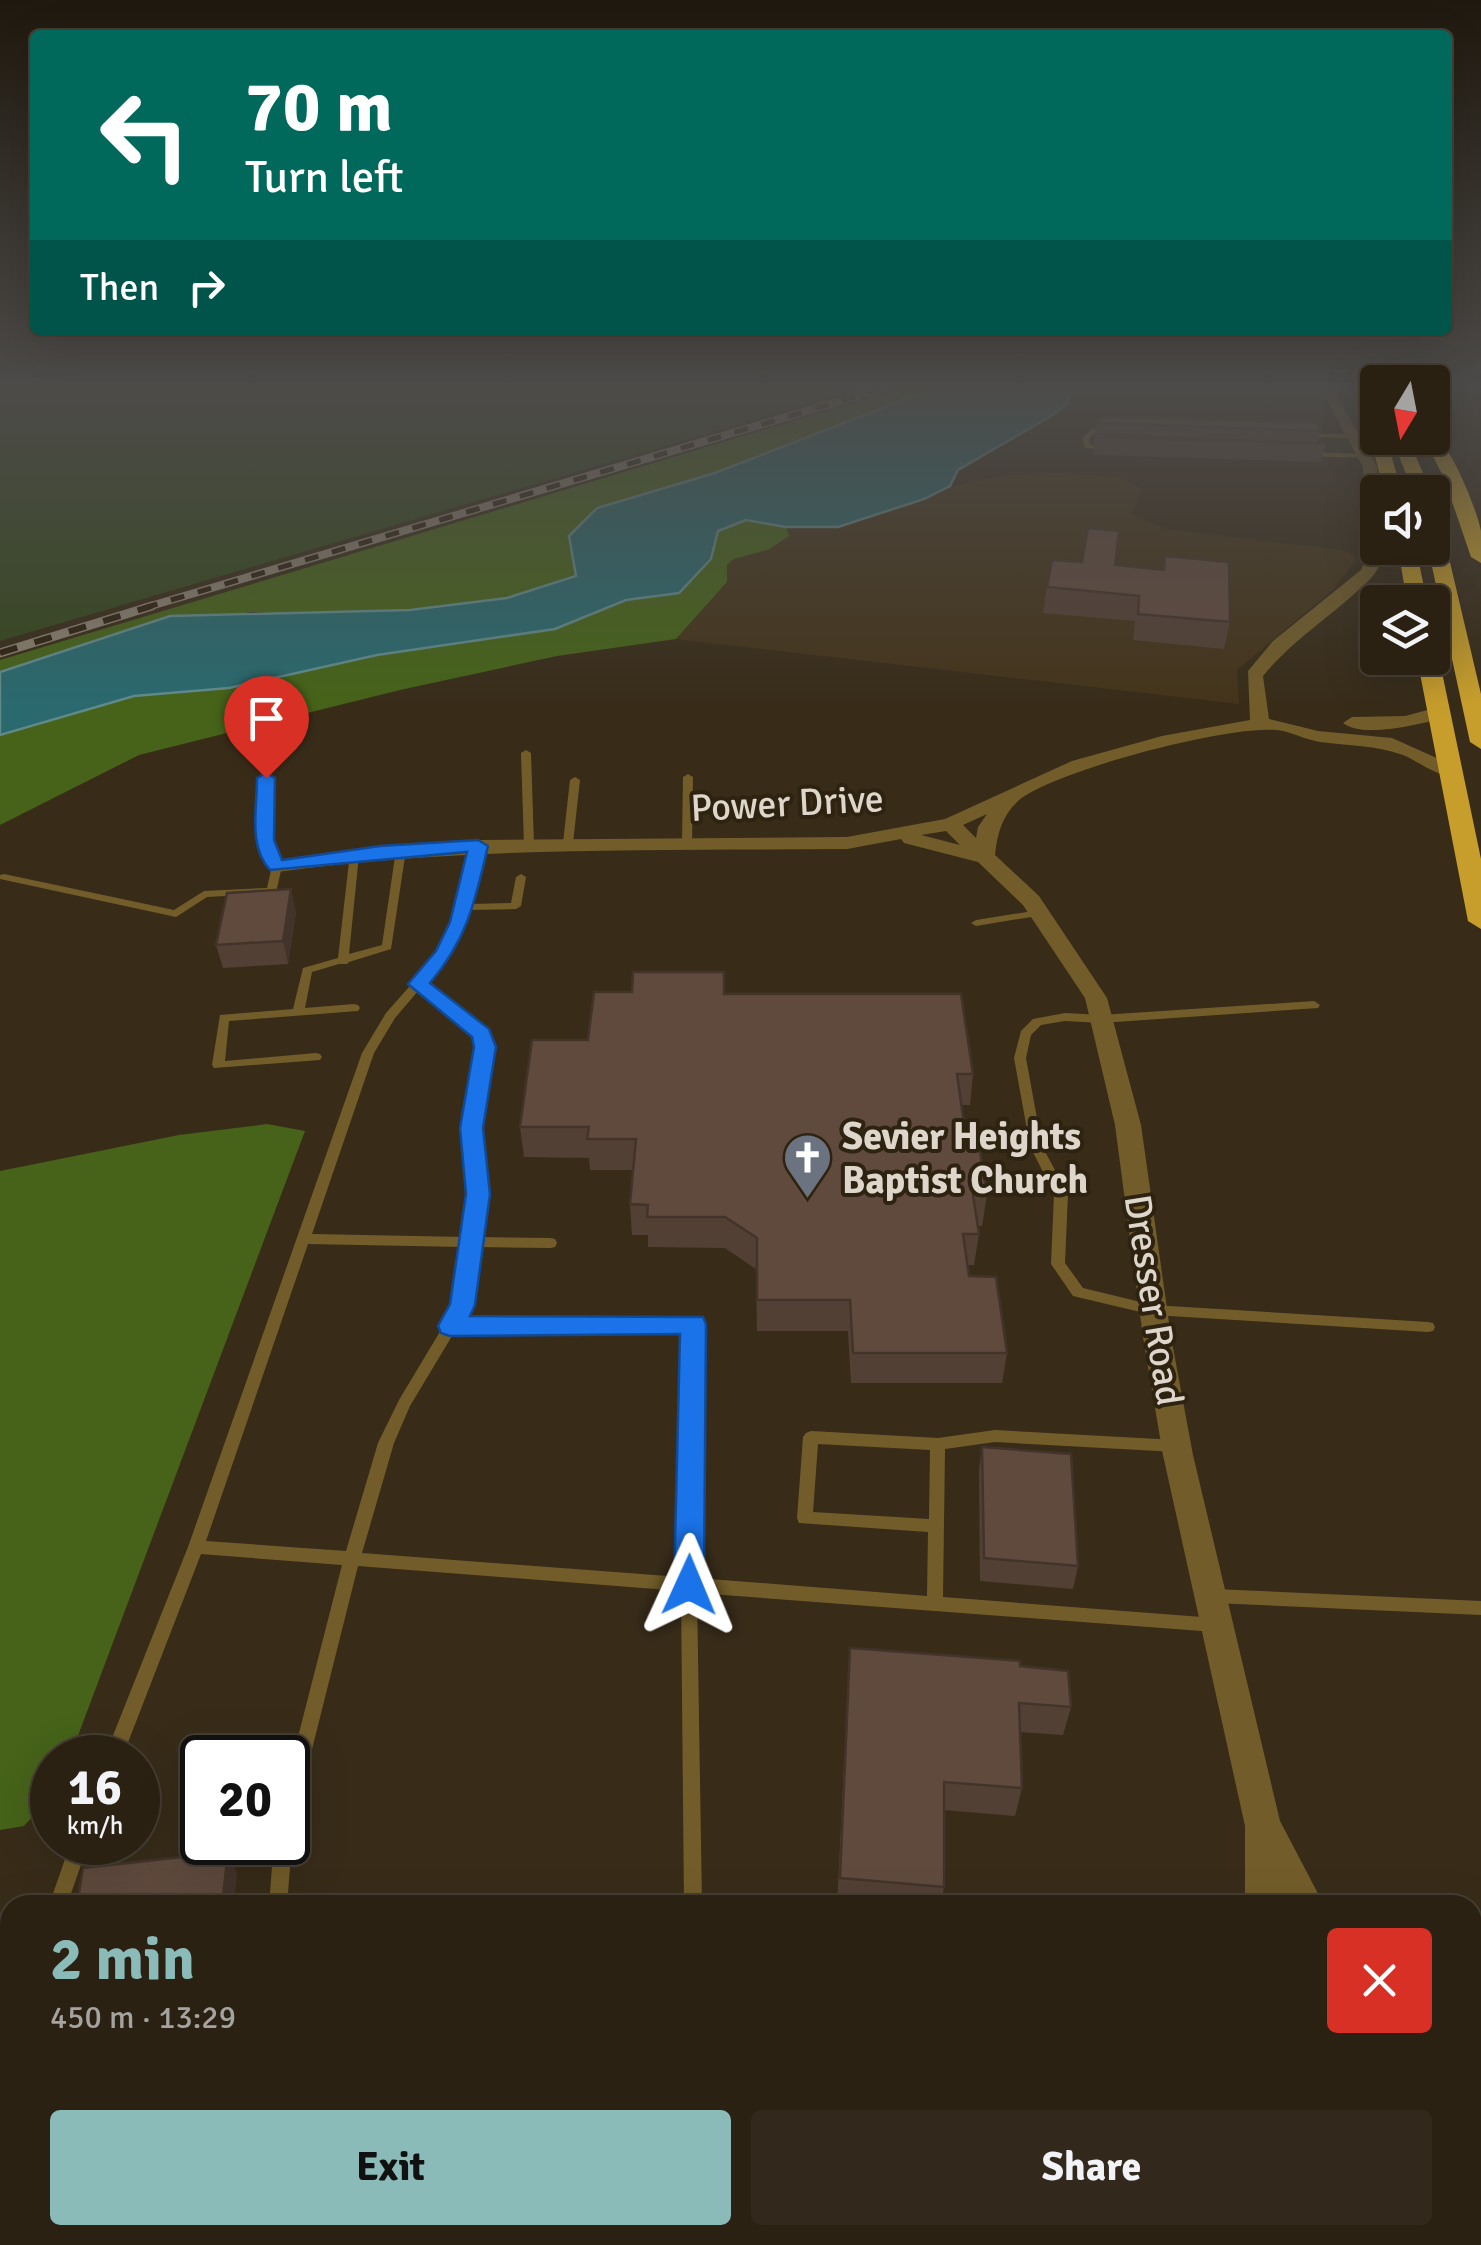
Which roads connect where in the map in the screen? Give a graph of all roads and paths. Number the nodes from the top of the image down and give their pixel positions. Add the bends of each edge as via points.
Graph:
1 (1370, 493) edge
2 (1459, 493) edge
3 (1481, 557) edge
4 (1441, 565) edge
5 (1431, 675) edge
6 (1439, 712) junction
7 (1260, 724) junction
8 (1283, 725) junction
9 (1481, 742) edge
10 (526, 753) dead end
11 (1452, 772) junction
12 (688, 777) dead end
13 (266, 778) dead end
14 (575, 780) dead end
15 (1011, 798) junction
16 (950, 824) junction
17 (866, 839) junction
18 (568, 843) junction
19 (686, 843) junction
20 (529, 844) junction
21 (478, 846) junction
22 (401, 850) junction
23 (354, 855) junction
24 (984, 856) junction
25 (277, 866) junction
26 (4, 877) dead end
27 (521, 877) dead end
28 (464, 907) junction
29 (1039, 913) junction
30 (1481, 920) edge
31 (976, 923) dead end
32 (343, 962) junction
33 (418, 984) junction
34 (1314, 1005) dead end
35 (354, 1008) dead end
36 (298, 1012) junction
37 (1101, 1018) junction
38 (316, 1057) dead end
39 (304, 1239) junction
40 (472, 1242) junction
41 (550, 1243) dead end
42 (1153, 1310) junction
43 (450, 1326) junction
44 (1428, 1327) dead end
45 (938, 1444) junction
46 (1176, 1446) junction
47 (936, 1526) junction
48 (196, 1546) junction
49 (352, 1559) junction
50 (689, 1585) junction
51 (1211, 1596) junction
52 (935, 1604) junction
53 (1481, 1608) edge
54 (1218, 1626) junction
55 (122, 1735) edge
56 (307, 1735) edge
57 (1263, 1826) junction
58 (72, 1865) edge
59 (281, 1865) edge
60 (61, 1895) edge
61 (279, 1895) edge
62 (693, 1895) edge
63 (1264, 1895) edge
64 (1301, 1895) edge

1 - 7 street via 1376,552 1368,572 1279,645 1254,676
2 - 3 highway
4 - 9 highway
5 - 6 highway
6 - 8 street, Power Drive via 1377,725 1307,719
6 - 11 highway
7 - 8 street, Power Drive
7 - 15 street, Power Drive via 1079,765
8 - 11 street, Power Drive via 1316,736 1384,742
10 - 20 lane
11 - 30 highway
12 - 19 lane
13 - 25 lane via 265,840
14 - 18 lane
15 - 16 street, Power Drive
15 - 24 street via 988,826
16 - 17 street, Power Drive
16 - 24 street, Dresser Road
17 - 19 street, Power Drive
17 - 24 street via 920,839
18 - 19 street, Power Drive
18 - 20 street, Power Drive
20 - 21 street, Power Drive
21 - 22 street, Power Drive
21 - 28 lane
22 - 23 street, Power Drive
22 - 32 lane via 387,947
23 - 25 street, Power Drive
23 - 32 lane
24 - 29 street, Dresser Road
25 - 26 lane via 272,891 204,894 176,914
27 - 28 lane via 516,906
28 - 33 lane via 445,953
29 - 31 lane
29 - 37 street, Dresser Road via 1096,998
32 - 36 lane via 307,970
33 - 39 lane via 368,1052
33 - 40 lane via 482,1034 485,1047 472,1128 478,1194
34 - 37 lane
35 - 36 lane
36 - 38 lane via 224,1018 218,1064
37 - 42 street, Dresser Road via 1128,1125
37 - 42 lane via 1037,1022 1025,1034 1020,1058 1024,1090 1036,1146 1061,1194 1058,1264 1064,1277 1095,1299
39 - 40 lane
39 - 48 lane
40 - 41 lane
40 - 43 lane via 463,1305
42 - 44 lane
42 - 46 street, Dresser Road
43 - 49 lane via 386,1443
43 - 50 lane via 694,1324
45 - 46 lane via 995,1436
45 - 47 lane
45 - 47 lane via 811,1438 805,1518
46 - 51 street, Dresser Road
47 - 52 lane
48 - 49 lane
48 - 55 lane
49 - 50 lane
49 - 56 lane
50 - 52 lane
50 - 62 lane
51 - 53 lane
51 - 54 street, Dresser Road
52 - 54 lane
54 - 57 street, Dresser Road
57 - 63 street, Dresser Road
57 - 64 street, Dresser Road
58 - 60 lane
59 - 61 lane

